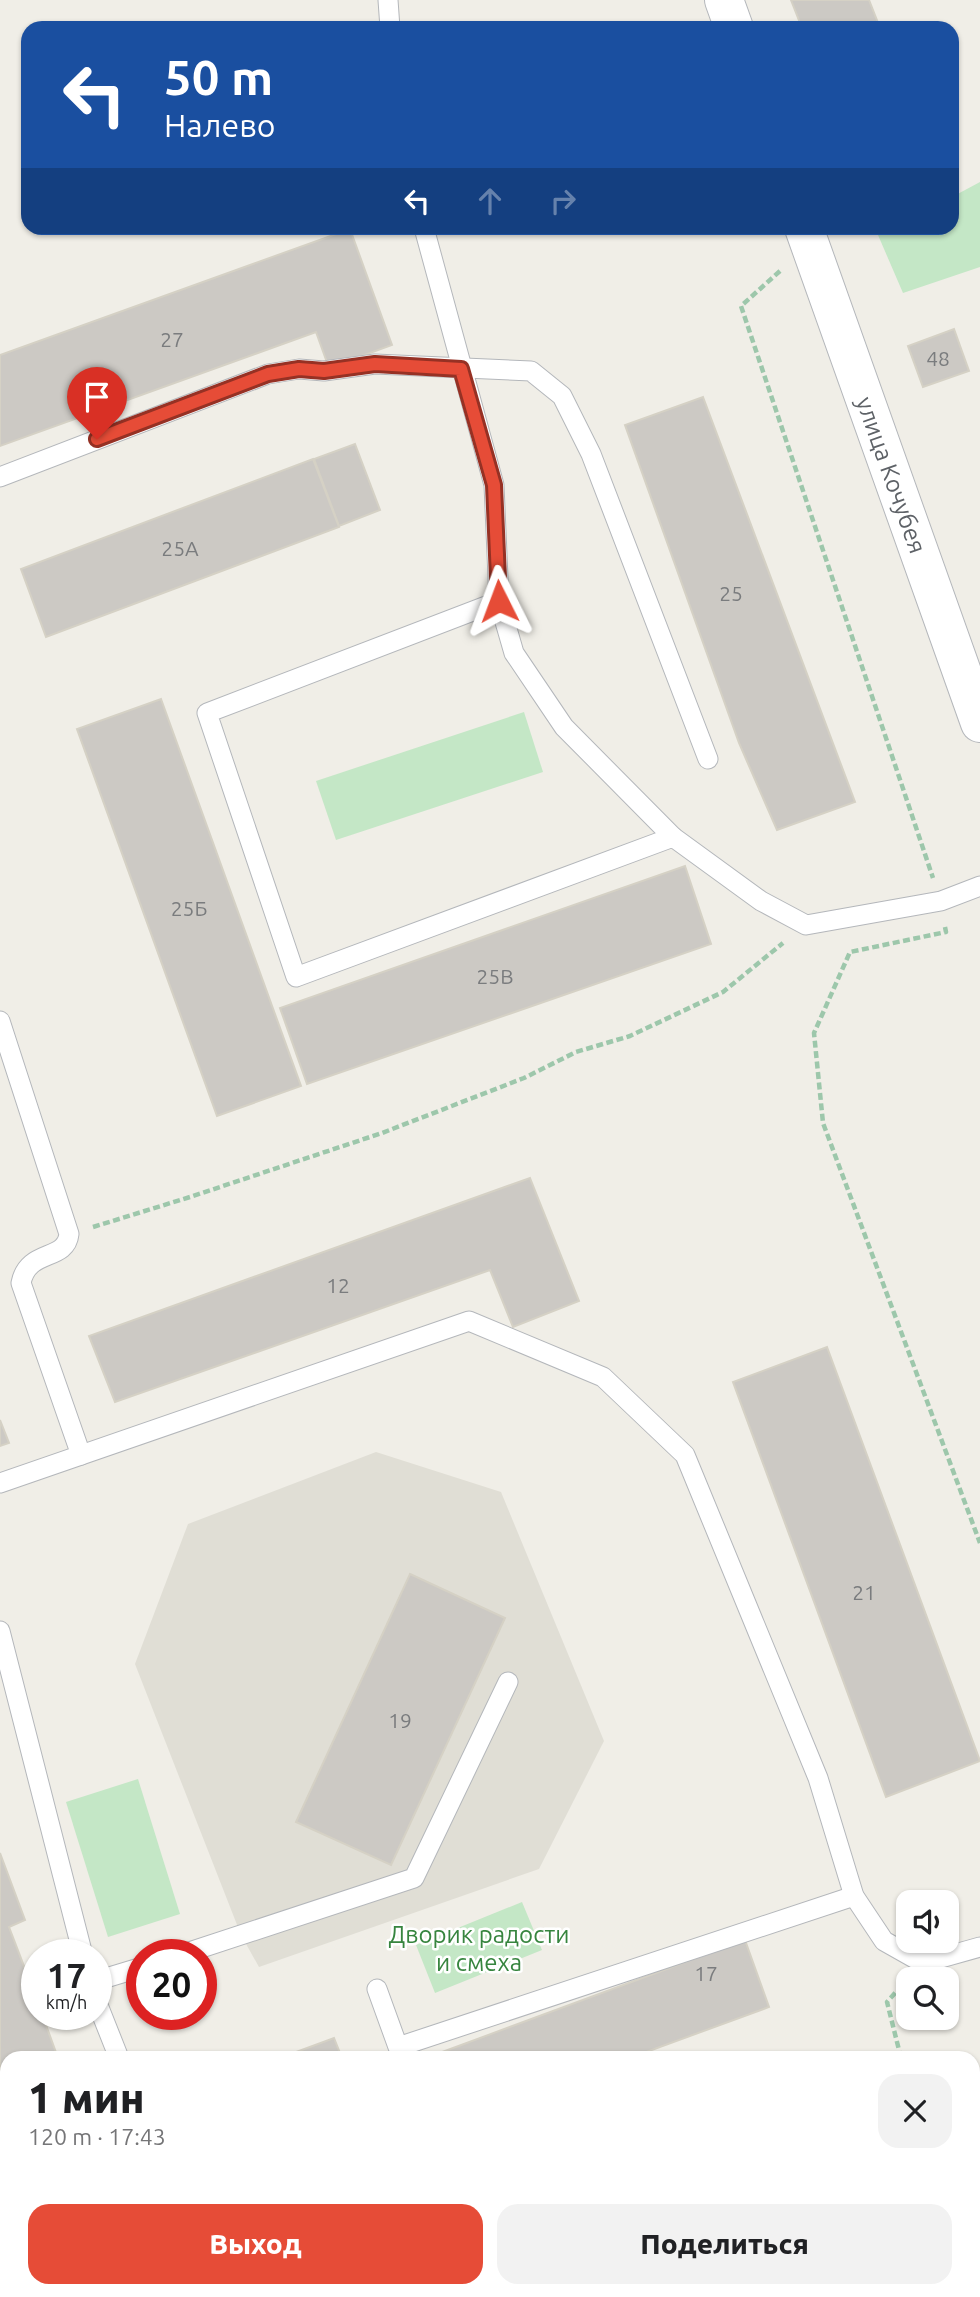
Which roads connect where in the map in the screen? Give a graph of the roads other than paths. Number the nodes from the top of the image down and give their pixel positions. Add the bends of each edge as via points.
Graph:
1 (388, 0) edge
2 (724, 0) edge
3 (390, 21) edge
4 (732, 21) edge
5 (426, 235) edge
6 (806, 235) edge
7 (461, 369) junction
8 (0, 477) edge
9 (499, 601) junction
10 (980, 723) edge
11 (708, 759) dead end
12 (673, 837) junction
13 (980, 886) edge
14 (0, 1021) edge
15 (81, 1455) junction
16 (0, 1483) edge
17 (0, 1631) edge
18 (508, 1682) dead end
19 (854, 1896) junction
20 (78, 1939) edge
21 (217, 1943) edge
22 (980, 1947) edge
23 (377, 1989) dead end
24 (108, 2030) edge
25 (116, 2051) edge

1 - 3 lane
2 - 4 street
5 - 7 lane
6 - 10 street, улица Кочубея
7 - 8 lane via 375,364 268,374
7 - 9 lane via 494,485
7 - 11 lane via 531,371 562,396 591,454
9 - 12 lane via 514,653 564,726
9 - 12 lane via 207,713 296,977
12 - 13 lane via 761,901 806,925 941,901
14 - 15 lane via 69,1234 62,1249 23,1271 21,1283
15 - 16 lane
15 - 19 lane via 469,1321 603,1377 685,1455 818,1778
17 - 20 lane
18 - 21 lane via 414,1878
19 - 22 lane via 884,1941 923,1963
19 - 23 lane via 398,2047
24 - 25 lane

